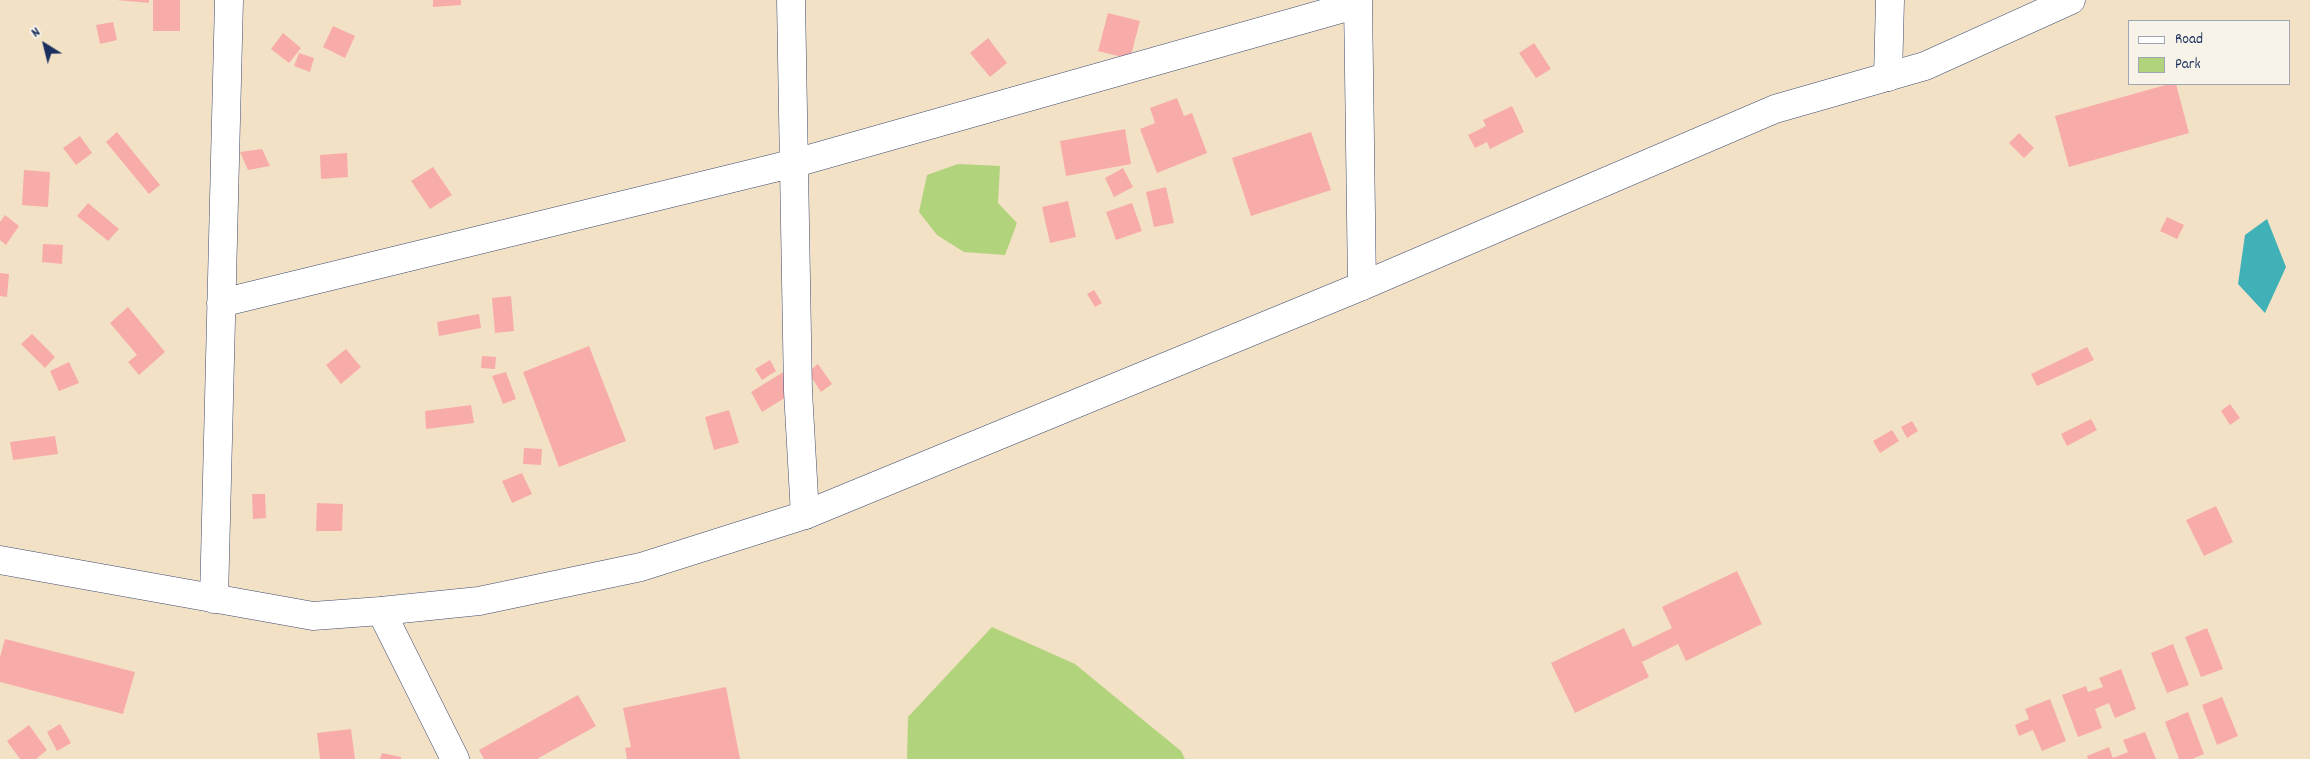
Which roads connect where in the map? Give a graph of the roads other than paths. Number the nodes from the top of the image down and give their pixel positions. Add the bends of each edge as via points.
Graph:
1 (229, 0) edge
2 (791, 0) edge
3 (1890, 0) edge
4 (2071, 0) edge
5 (1358, 2) edge
6 (1888, 77) junction
7 (795, 163) junction
8 (1362, 286) junction
9 (222, 303) junction
10 (805, 515) junction
11 (0, 560) edge
12 (214, 599) junction
13 (381, 611) junction
14 (455, 759) edge

1 - 9 street
2 - 7 street
3 - 6 street
4 - 6 street via 1924,66
5 - 7 street
5 - 8 street
6 - 8 street via 1775,109
7 - 9 street
7 - 10 street via 798,390
8 - 10 street
9 - 12 street
10 - 13 street via 641,566 479,601
11 - 12 street
12 - 13 street via 313,616
13 - 14 street

